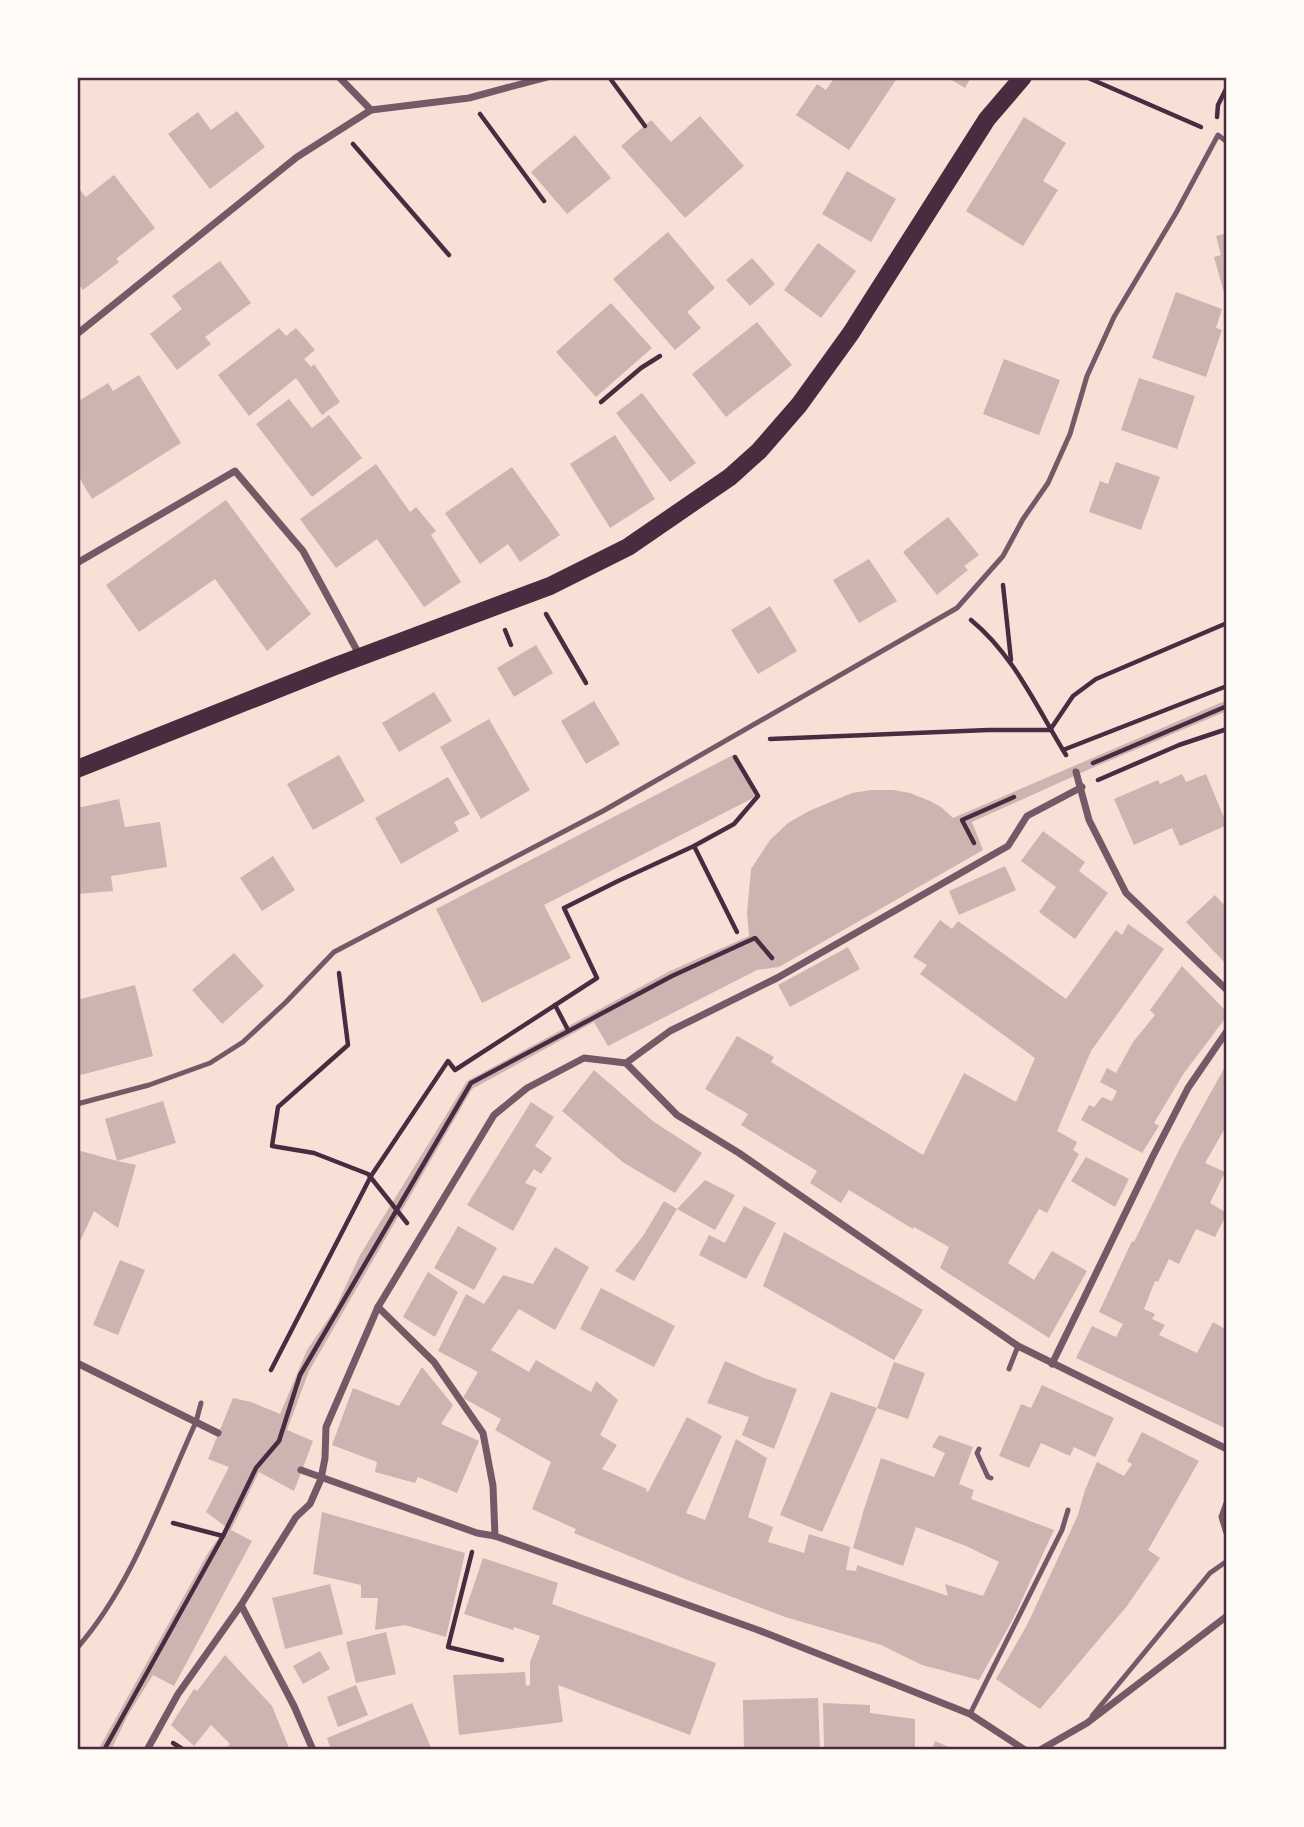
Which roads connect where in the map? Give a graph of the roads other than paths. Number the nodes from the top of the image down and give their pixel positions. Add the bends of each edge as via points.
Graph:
1 (339, 77) edge
2 (547, 77) edge
3 (1023, 77) edge
4 (371, 110) junction
5 (1227, 142) edge
6 (77, 334) edge
7 (77, 563) edge
8 (361, 657) junction
9 (77, 769) edge
10 (1076, 772) dead end
11 (1082, 787) junction
12 (1227, 990) edge
13 (1227, 1031) edge
14 (626, 1063) junction
15 (77, 1104) edge
16 (378, 1307) junction
17 (1018, 1346) junction
18 (77, 1363) edge
19 (1052, 1364) junction
20 (1009, 1369) dead end
21 (201, 1403) dead end
22 (196, 1422) junction
23 (218, 1433) dead end
24 (979, 1449) dead end
25 (1227, 1449) edge
26 (301, 1470) dead end
27 (991, 1478) dead end
28 (321, 1479) junction
29 (1227, 1503) edge
30 (1068, 1510) dead end
31 (1227, 1532) edge
32 (495, 1535) junction
33 (1227, 1561) edge
34 (241, 1605) junction
35 (1227, 1616) edge
36 (77, 1648) edge
37 (970, 1714) junction
38 (1087, 1723) junction
39 (147, 1750) edge
40 (313, 1750) edge
41 (1025, 1750) edge
42 (1040, 1750) edge

1 - 4 street
2 - 4 street via 468,98
3 - 8 main road via 987,119 852,333 759,451 713,490 628,547 550,586
4 - 6 street via 297,157
5 - 15 lane via 1218,135 1114,317 1048,483 1003,556 957,608 603,811 334,952 243,1042 211,1063
7 - 8 street via 235,471 303,551
8 - 9 main road
10 - 11 street
11 - 12 street via 1089,820 1126,893
11 - 14 street via 1027,816 1008,846 778,978 670,1031
13 - 19 street via 1188,1088
14 - 16 street via 584,1058 543,1078 494,1115
14 - 17 street via 677,1115
16 - 28 street via 326,1427
16 - 32 street via 434,1362 483,1433 493,1486
17 - 19 street
17 - 20 lane
18 - 22 street
19 - 25 street
21 - 22 lane
22 - 23 street
22 - 36 lane via 127,1573 97,1625
24 - 27 lane
26 - 28 street
28 - 32 street via 477,1533
28 - 34 street via 310,1504 296,1517
29 - 31 street via 1222,1517
30 - 37 lane
32 - 37 street via 758,1630
33 - 38 lane via 1210,1573
34 - 39 street via 178,1694
34 - 40 street
35 - 38 street
37 - 41 street
38 - 42 street

